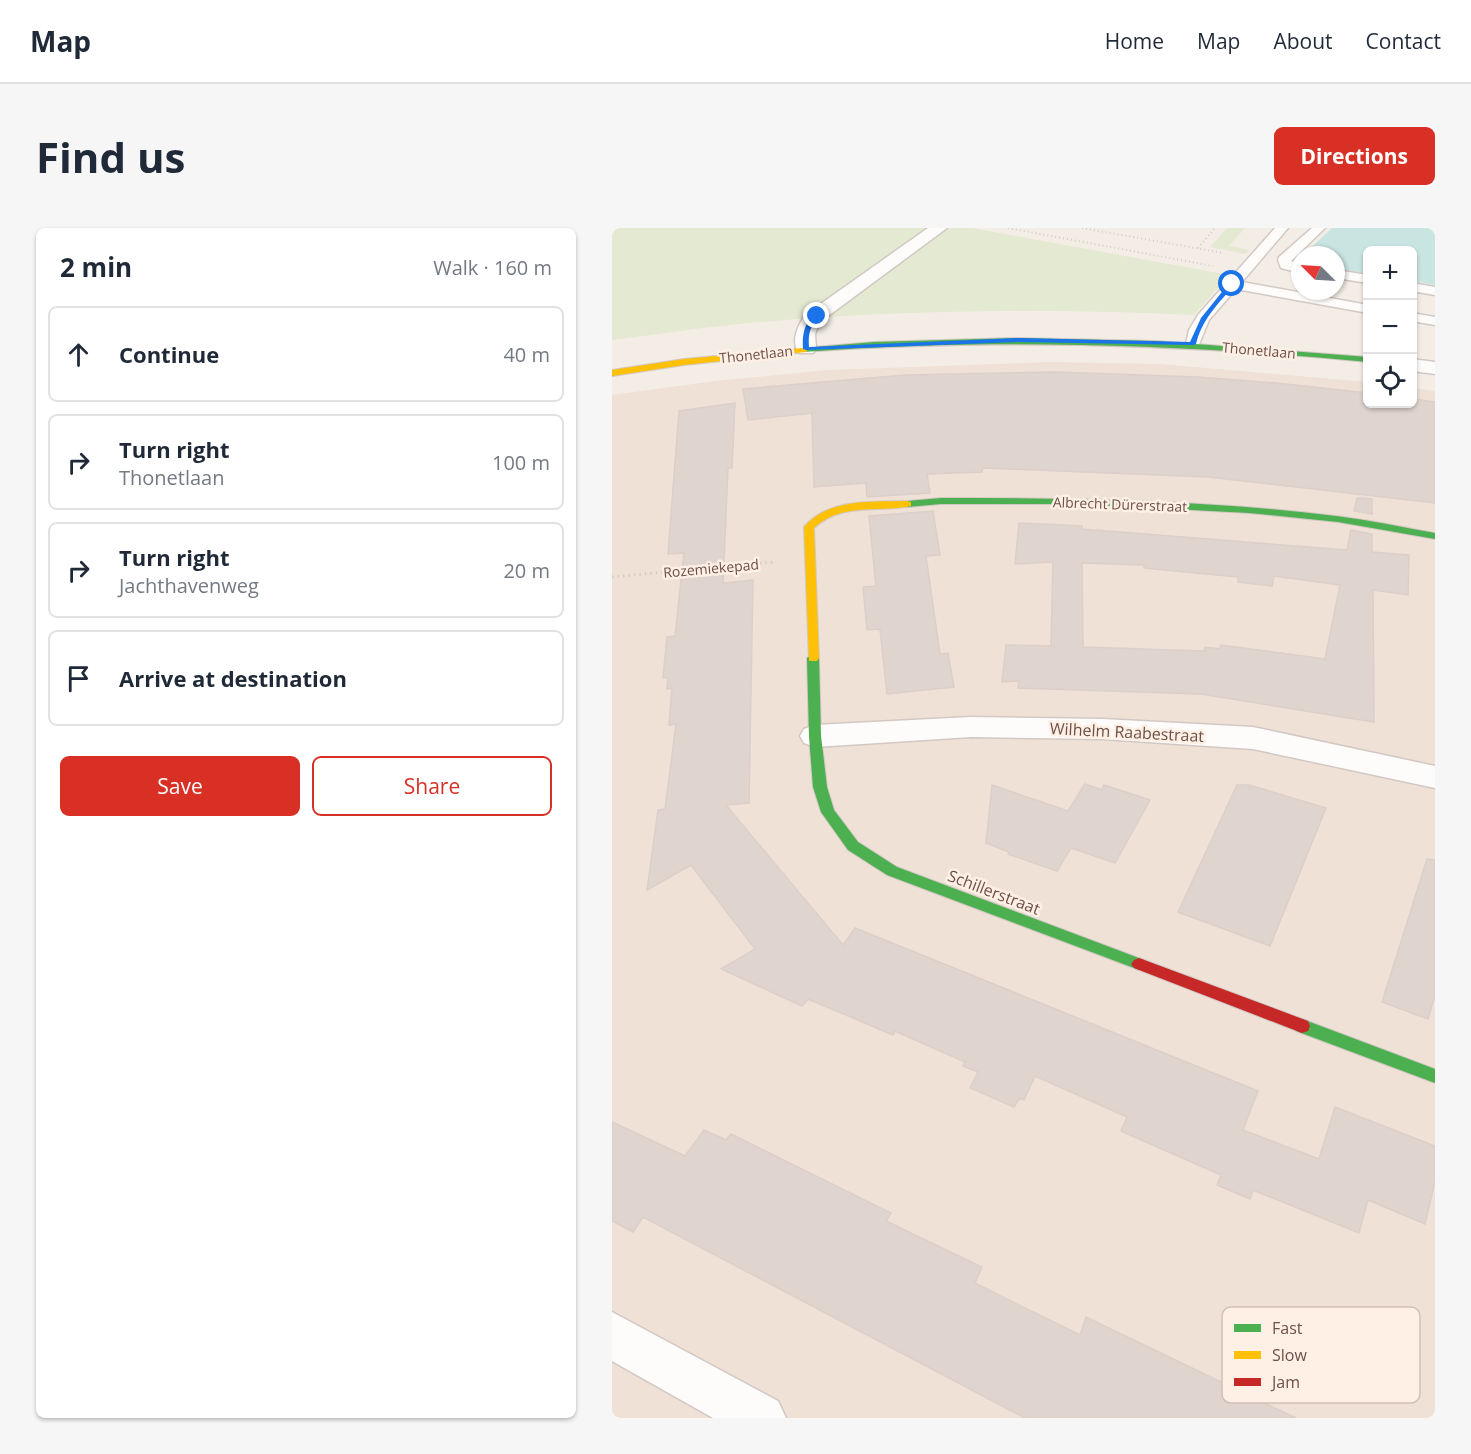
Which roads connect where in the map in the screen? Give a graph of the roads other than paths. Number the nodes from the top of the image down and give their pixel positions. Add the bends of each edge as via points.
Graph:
1 (939, 228) edge
2 (1282, 228) edge
3 (1319, 228) edge
4 (1299, 246) edge
5 (1291, 254) edge
6 (1291, 266) edge
7 (1345, 275) edge
8 (1363, 278) edge
9 (1232, 284) junction
10 (1417, 288) edge
11 (1435, 291) edge
12 (1363, 308) edge
13 (1417, 318) edge
14 (1435, 321) edge
15 (1193, 344) junction
16 (806, 349) junction
17 (1363, 360) edge
18 (1417, 366) edge
19 (1435, 369) edge
20 (612, 372) edge
21 (809, 527) joint
22 (1435, 536) edge
23 (816, 736) junction
24 (1435, 777) edge
25 (1435, 1076) edge
26 (612, 1335) edge
27 (761, 1418) edge

1 - 16 street via 812,319 805,334
2 - 9 lane
3 - 4 lane
5 - 6 lane via 1284,260
7 - 8 lane
9 - 12 lane
9 - 15 lane via 1203,318
10 - 11 lane
13 - 14 lane
15 - 16 street, Thonetlaan via 1018,340
15 - 17 street, Thonetlaan
16 - 20 street, Thonetlaan
18 - 19 street
21 - 22 street, Albrecht Dürerstraat via 816,518 838,509 941,501 1077,501 1248,510 1338,519
21 - 23 street, Schillerstraat
23 - 24 street, Wilhelm Raabestraat via 971,727 1103,729 1253,738
23 - 25 street, Schillerstraat via 820,787 828,812 853,846 892,871
26 - 27 street

